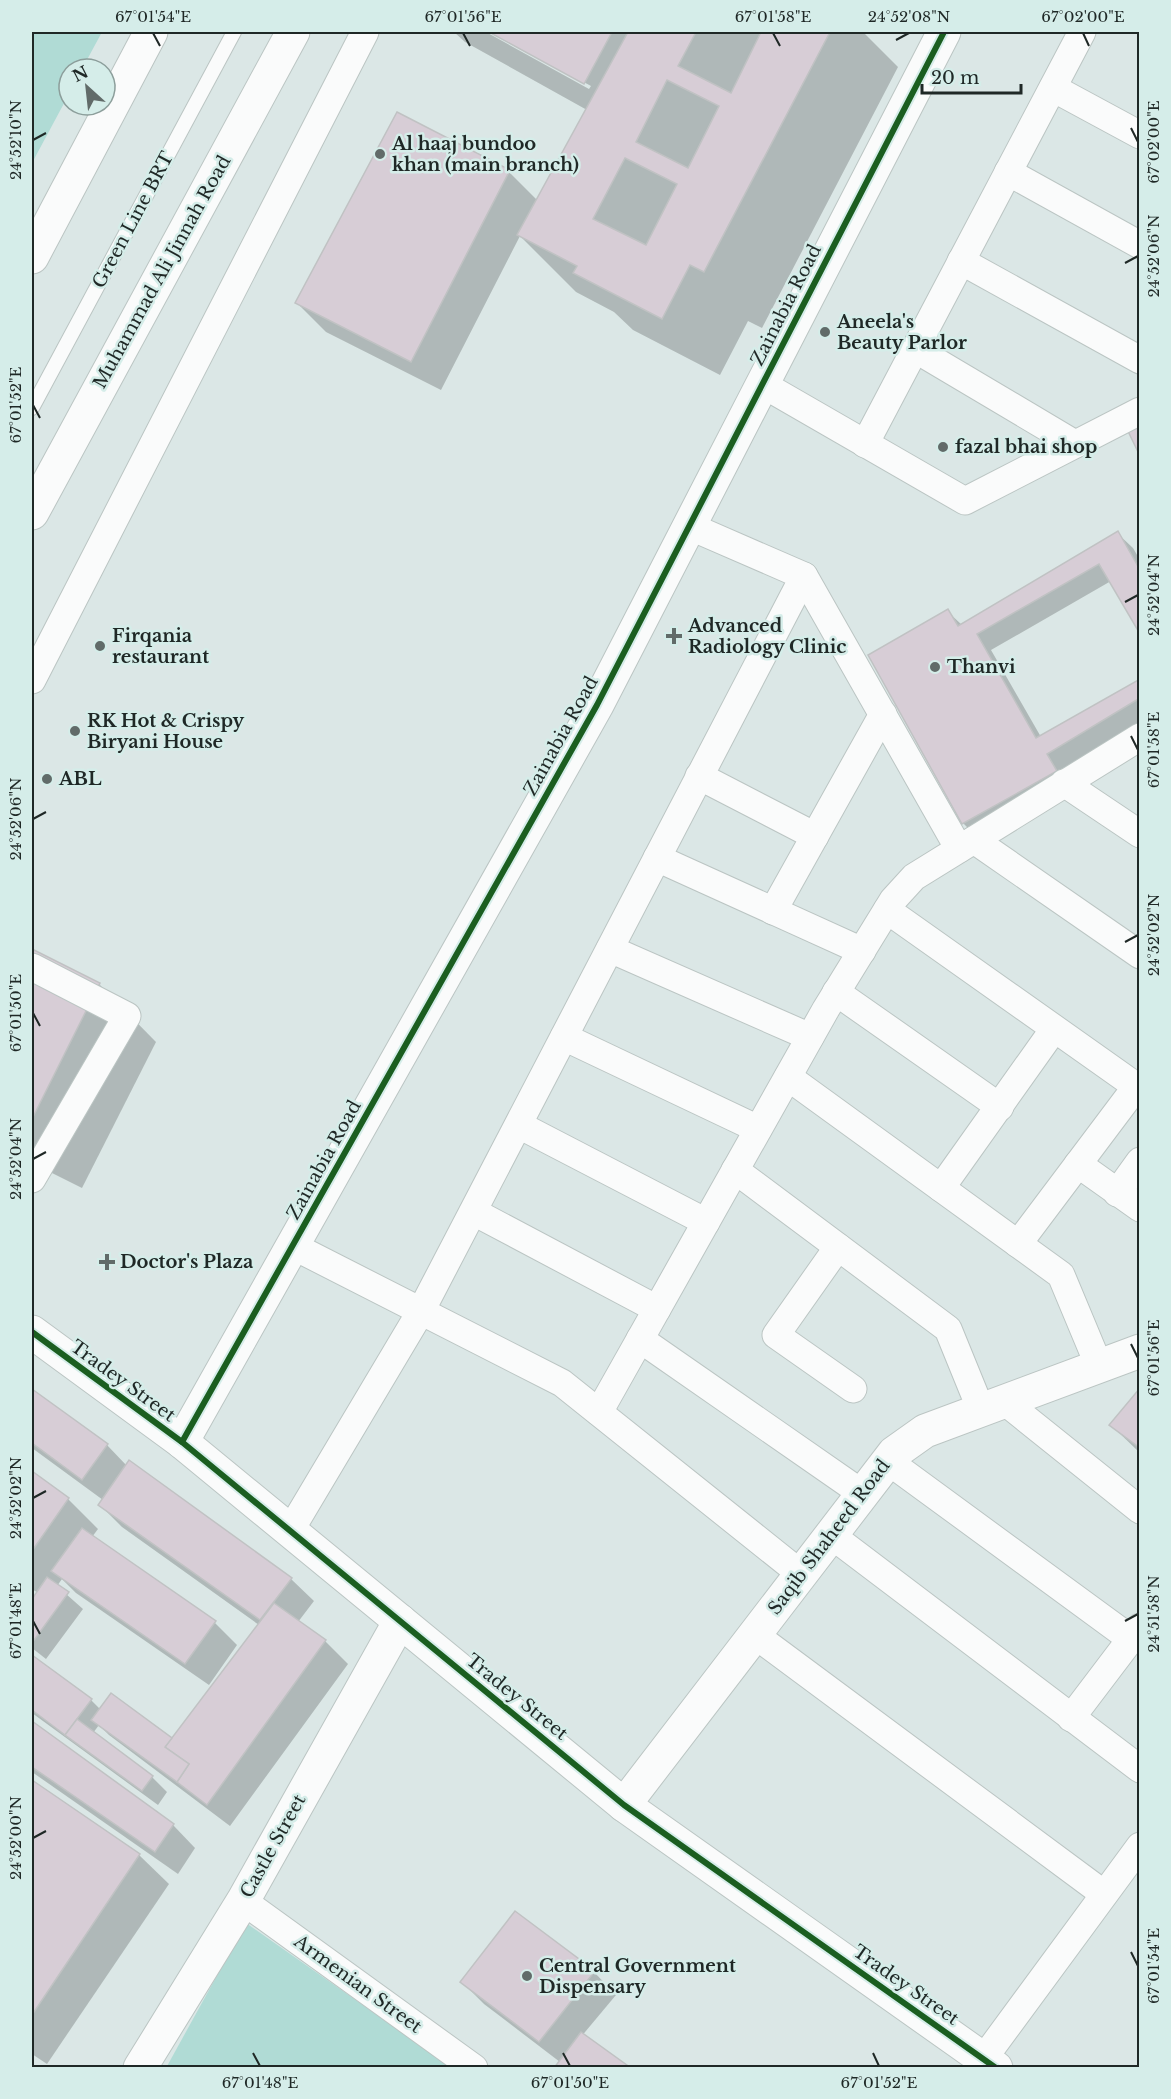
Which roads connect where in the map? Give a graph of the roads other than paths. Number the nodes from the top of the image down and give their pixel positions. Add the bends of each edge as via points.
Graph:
1 (151, 32) edge
2 (234, 32) edge
3 (293, 32) edge
4 (365, 32) edge
5 (944, 32) edge
6 (1082, 32) edge
7 (1053, 88) junction
8 (1140, 135) edge
9 (1008, 172) junction
10 (1140, 245) edge
11 (32, 257) edge
12 (961, 261) junction
13 (915, 349) junction
14 (1140, 360) edge
15 (762, 384) junction
16 (32, 408) edge
17 (1140, 411) edge
18 (865, 444) junction
19 (1075, 444) junction
20 (32, 513) edge
21 (689, 526) junction
22 (804, 576) junction
23 (32, 681) edge
24 (883, 714) junction
25 (1140, 737) edge
26 (699, 776) junction
27 (1064, 783) junction
28 (1140, 834) edge
29 (815, 836) junction
30 (967, 844) junction
31 (657, 858) junction
32 (887, 910) junction
33 (773, 911) junction
34 (610, 949) junction
35 (862, 951) junction
36 (1140, 956) edge
37 (32, 967) edge
38 (836, 992) junction
39 (1054, 1029) junction
40 (564, 1037) junction
41 (810, 1037) junction
42 (788, 1077) junction
43 (1138, 1088) edge
44 (1000, 1107) junction
45 (519, 1125) junction
46 (758, 1130) junction
47 (1140, 1161) edge
48 (1078, 1164) junction
49 (735, 1170) junction
50 (32, 1179) edge
51 (941, 1188) junction
52 (1117, 1193) junction
53 (1140, 1208) edge
54 (474, 1212) junction
55 (706, 1222) junction
56 (1018, 1244) junction
57 (293, 1246) junction
58 (838, 1247) junction
59 (657, 1309) junction
60 (421, 1311) junction
61 (32, 1332) edge
62 (640, 1339) junction
63 (1140, 1351) edge
64 (1099, 1366) junction
65 (853, 1389) dead end
66 (993, 1405) junction
67 (599, 1412) junction
68 (182, 1442) junction
69 (888, 1461) junction
70 (863, 1494) junction
71 (1140, 1510) edge
72 (290, 1531) junction
73 (831, 1535) junction
74 (801, 1574) junction
75 (400, 1621) junction
76 (1135, 1633) edge
77 (755, 1635) junction
78 (1071, 1718) junction
79 (1140, 1770) edge
80 (624, 1805) junction
81 (1140, 1846) edge
82 (1131, 1875) edge
83 (1104, 1894) junction
84 (243, 1901) junction
85 (990, 2063) edge
86 (140, 2067) edge
87 (474, 2067) edge

1 - 11 main road
2 - 16 lane, Green Line BRT
3 - 20 main road, Muhammad Ali Jinnah Road
4 - 23 street
5 - 15 main road, Zainabia Road
6 - 7 street
7 - 8 street
7 - 9 street
9 - 10 street
9 - 12 street
12 - 13 street
12 - 14 street
13 - 18 street
13 - 19 street
15 - 18 street
15 - 21 main road, Zainabia Road
17 - 19 street
18 - 19 street via 965,501
21 - 22 street
21 - 57 main road, Zainabia Road via 597,705
22 - 24 street
22 - 26 street
24 - 29 street
24 - 30 street
25 - 27 street
26 - 29 street
26 - 31 street
27 - 28 street
27 - 30 street
29 - 33 street
30 - 32 street via 914,877
30 - 36 street
31 - 33 street
31 - 34 street
32 - 35 street
32 - 39 street
33 - 35 street
34 - 40 street
34 - 41 street
35 - 38 street
37 - 50 street via 127,1016
38 - 41 street
38 - 44 street
39 - 43 street
39 - 44 street
40 - 45 street
40 - 46 street
41 - 42 street
42 - 46 street
42 - 51 street
43 - 48 street
44 - 51 street
45 - 54 street
45 - 55 street
46 - 49 street
47 - 52 street
48 - 52 street
48 - 56 street
49 - 55 street
49 - 58 street
51 - 56 street
52 - 53 street
54 - 59 street
54 - 60 street
55 - 59 street
56 - 64 street via 1061,1275
57 - 60 street
57 - 68 main road, Zainabia Road
58 - 65 street via 776,1335
58 - 66 street via 948,1329
59 - 62 street
60 - 67 street via 562,1383
60 - 72 street
61 - 68 main road, Tradey Street
62 - 67 street
62 - 70 street
63 - 64 main road, Saqib Shaheed Road
64 - 66 main road, Saqib Shaheed Road
66 - 69 main road, Saqib Shaheed Road via 925,1431
66 - 71 street
67 - 74 street
68 - 72 main road, Tradey Street
69 - 70 main road, Saqib Shaheed Road
69 - 76 street
70 - 73 main road, Saqib Shaheed Road
72 - 75 main road, Tradey Street
73 - 74 main road, Saqib Shaheed Road
73 - 78 street
74 - 77 main road, Saqib Shaheed Road
75 - 80 main road, Tradey Street
75 - 84 main road, Castle Street
76 - 78 street
77 - 80 main road, Saqib Shaheed Road
77 - 83 street
78 - 79 street
80 - 85 main road, Tradey Street
81 - 82 street
82 - 83 street
83 - 85 street
84 - 86 main road, Castle Street
84 - 87 street, Armenian Street

